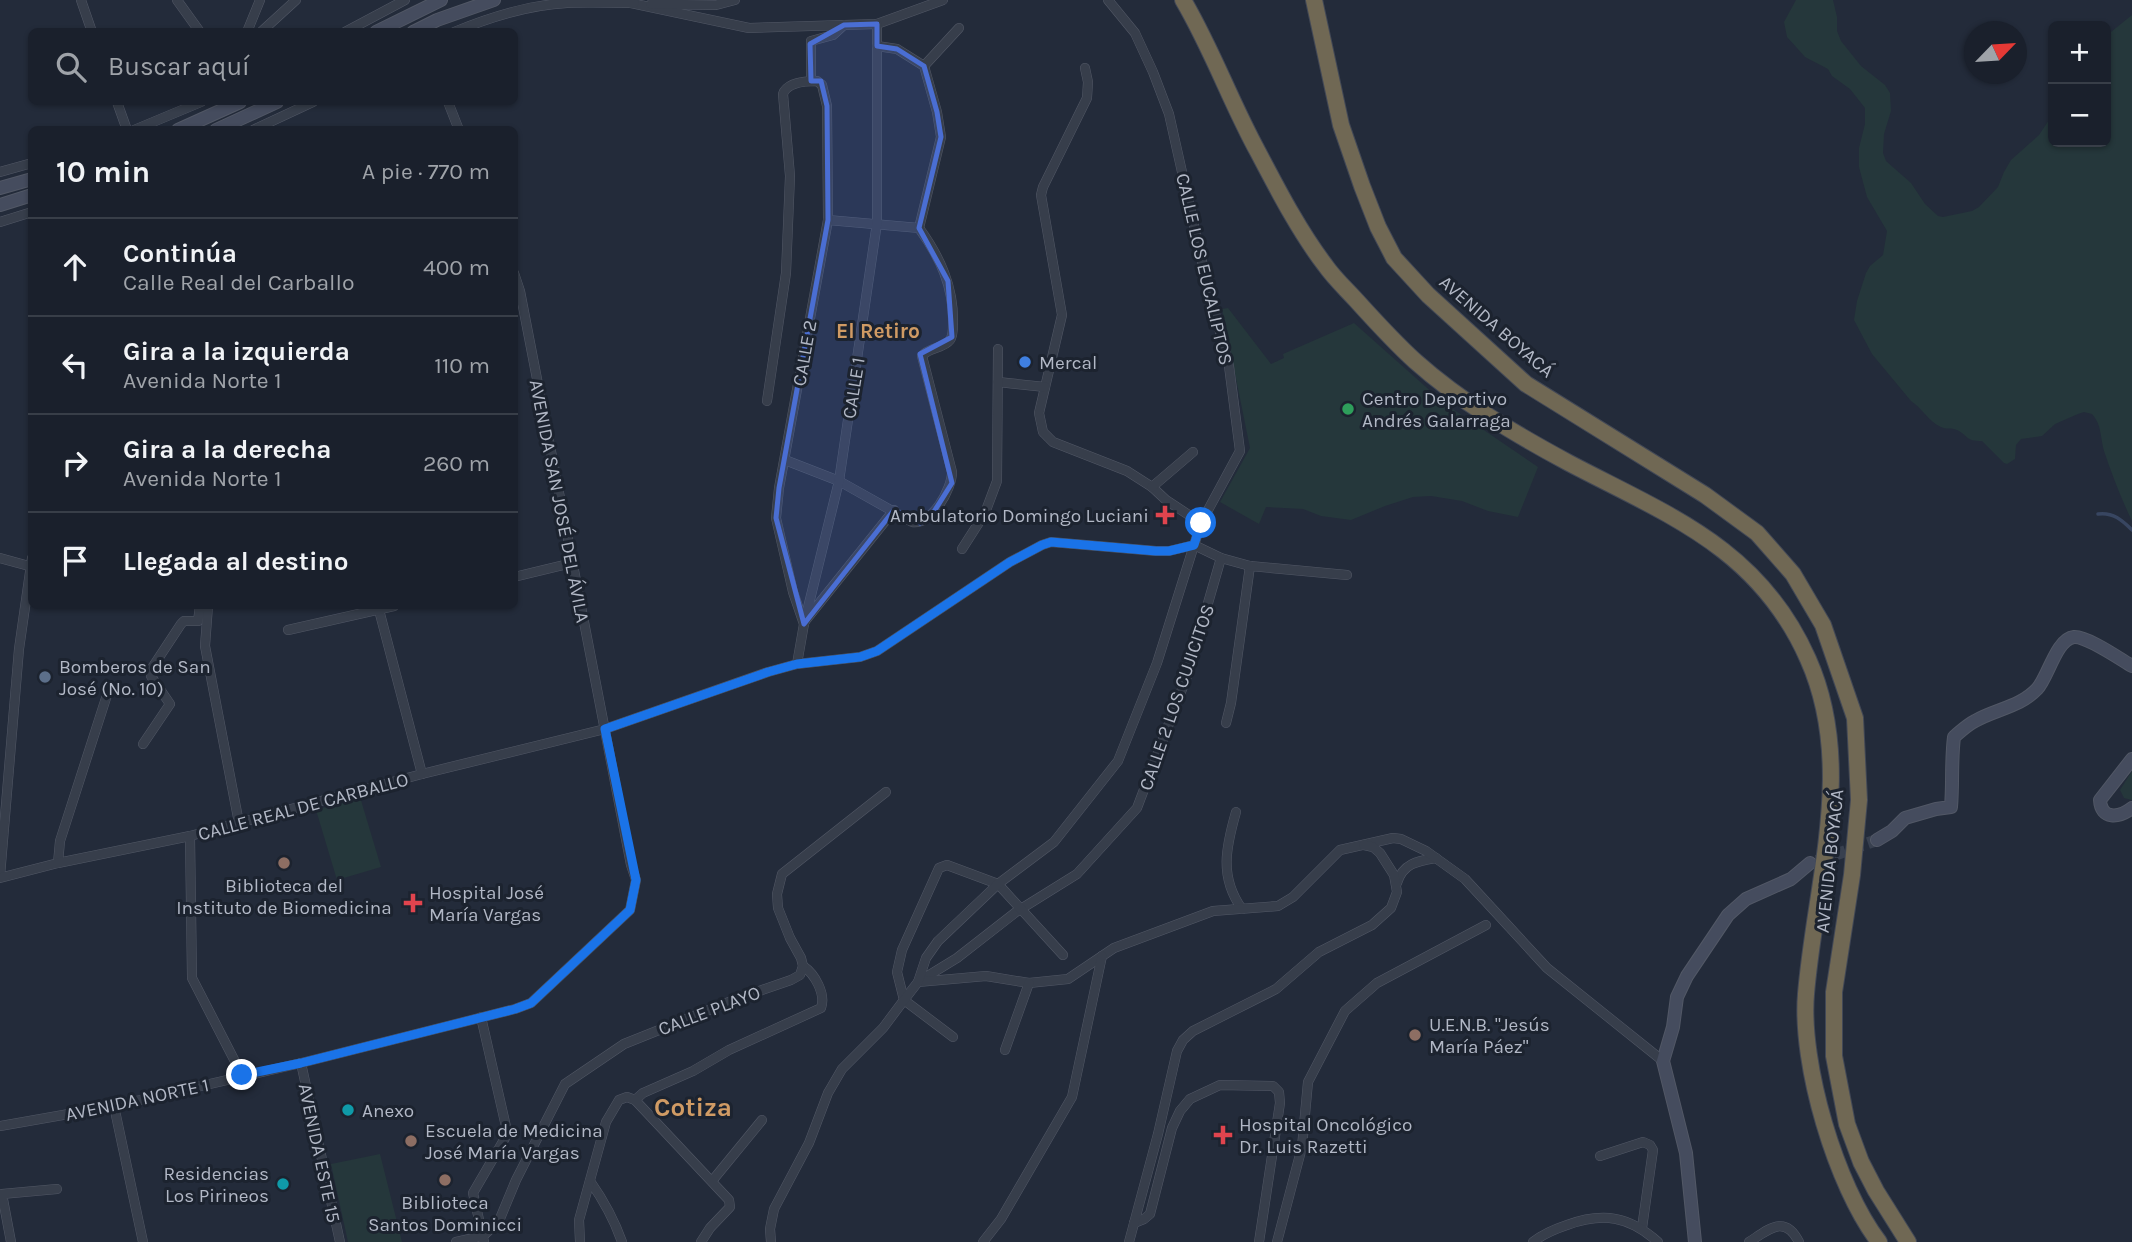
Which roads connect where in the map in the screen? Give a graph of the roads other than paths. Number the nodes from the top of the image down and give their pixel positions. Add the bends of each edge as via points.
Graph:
1 (81, 0) edge
2 (177, 0) edge
3 (260, 0) edge
4 (296, 0) edge
5 (406, 0) edge
6 (442, 0) edge
7 (494, 0) edge
8 (735, 0) edge
9 (943, 0) edge
10 (1108, 0) edge
11 (1183, 0) edge
12 (1314, 0) edge
13 (631, 3) junction
14 (412, 13) junction
15 (877, 24) junction
16 (844, 25) junction
17 (91, 28) edge
18 (198, 28) edge
19 (250, 28) edge
20 (265, 28) edge
21 (353, 28) edge
22 (384, 28) edge
23 (416, 28) edge
24 (422, 28) edge
25 (464, 28) edge
26 (958, 28) dead end
27 (877, 46) junction
28 (924, 66) junction
29 (1085, 68) dead end
30 (814, 81) junction
31 (118, 105) edge
32 (194, 105) edge
33 (233, 105) edge
34 (270, 105) edge
35 (307, 105) edge
36 (449, 105) edge
37 (126, 126) edge
38 (144, 126) edge
39 (187, 126) edge
40 (225, 126) edge
41 (262, 126) edge
42 (457, 126) edge
43 (28, 164) edge
44 (0, 172) edge
45 (28, 180) edge
46 (0, 188) edge
47 (28, 196) edge
48 (0, 205) edge
49 (28, 213) edge
50 (828, 220) junction
51 (0, 222) edge
52 (877, 223) junction
53 (919, 228) junction
54 (518, 286) edge
55 (998, 349) dead end
56 (998, 382) junction
57 (1045, 387) junction
58 (767, 401) dead end
59 (1194, 452) dead end
60 (785, 460) junction
61 (839, 481) junction
62 (1152, 487) junction
63 (894, 510) junction
64 (1201, 523) junction
65 (1194, 545) junction
66 (962, 549) dead end
67 (0, 558) edge
68 (1221, 558) junction
69 (28, 562) edge
70 (572, 563) junction
71 (1250, 566) junction
72 (1347, 575) dead end
73 (518, 576) edge
74 (28, 578) edge
75 (200, 609) edge
76 (208, 609) edge
77 (383, 609) edge
78 (379, 610) junction
79 (804, 624) junction
80 (288, 630) dead end
81 (797, 664) junction
82 (2132, 666) edge
83 (107, 695) dead end
84 (1226, 723) dead end
85 (605, 729) junction
86 (143, 744) dead end
87 (2132, 759) edge
88 (422, 774) junction
89 (886, 792) dead end
90 (2132, 808) edge
91 (1236, 812) dead end
92 (239, 823) junction
93 (190, 836) junction
94 (1877, 840) tunnel mouth
95 (1363, 845) junction
96 (1436, 858) junction
97 (58, 863) junction
98 (1810, 863) tunnel mouth
99 (0, 877) edge
100 (1397, 883) junction
101 (998, 884) junction
102 (1242, 909) junction
103 (1020, 910) junction
104 (1486, 925) dead end
105 (1063, 955) dead end
106 (1102, 956) junction
107 (803, 966) junction
108 (918, 982) junction
109 (1030, 983) junction
110 (904, 1000) junction
111 (481, 1017) junction
112 (953, 1037) dead end
113 (1005, 1050) dead end
114 (1663, 1061) junction
115 (301, 1063) junction
116 (242, 1075) junction
117 (635, 1100) junction
118 (114, 1106) junction
119 (762, 1119) dead end
120 (0, 1126) edge
121 (1600, 1156) dead end
122 (590, 1181) junction
123 (712, 1181) junction
124 (0, 1184) edge
125 (57, 1189) dead end
126 (1, 1194) edge
127 (1134, 1223) junction
128 (1643, 1228) junction
129 (483, 1239) edge
130 (1538, 1240) edge
131 (11, 1242) edge
132 (143, 1242) edge
133 (340, 1242) edge
134 (456, 1242) edge
135 (580, 1242) edge
136 (622, 1242) edge
137 (701, 1242) edge
138 (771, 1242) edge
139 (983, 1242) edge
140 (1129, 1242) edge
141 (1259, 1242) edge
142 (1277, 1242) edge
143 (1658, 1242) edge
144 (1695, 1242) edge
145 (1749, 1242) edge
146 (1799, 1242) edge
147 (1879, 1242) edge
148 (1908, 1242) edge

1 - 17 street
2 - 18 street
3 - 19 street
4 - 20 street
5 - 14 street
5 - 21 street
6 - 14 main road
7 - 24 main road
8 - 13 street via 716,5
9 - 15 street
10 - 64 street, CALLE LOS EUCALIPTOS via 1135,33 1169,114 1229,366 1240,451
11 - 147 highway, AVENIDA BOYACÁ via 1256,150 1325,267 1384,331 1454,392 1512,432 1670,515 1732,556 1789,622 1809,660 1830,748 1829,829 1805,1000 1808,1043 1816,1096 1834,1153
12 - 148 highway, AVENIDA BOYACÁ via 1341,125 1394,258 1526,384 1705,495 1757,533 1793,574 1824,625 1855,718 1859,800 1834,992 1834,1056 1847,1124 1861,1162
13 - 16 street via 749,28
13 - 25 street via 539,6
14 - 22 main road
14 - 23 street
15 - 16 street
15 - 27 street, CALLE 1
16 - 30 street, CALLE 2 via 833,35 811,41
26 - 28 street
27 - 28 street via 897,49
27 - 52 street, CALLE 1
28 - 53 street via 941,137
29 - 57 street via 1087,98 1041,195 1062,314
30 - 50 street, CALLE 2 via 822,85 827,106
30 - 58 street via 789,86 783,94 790,176 786,259
31 - 37 street
32 - 38 street
33 - 39 main road
34 - 40 main road
35 - 41 street
36 - 42 street
43 - 44 street
45 - 46 main road
47 - 48 main road
49 - 51 street
50 - 52 street
50 - 60 street, CALLE 2
52 - 53 street
52 - 61 street, CALLE 1
53 - 63 street via 948,281 953,312 952,337 922,356 952,483 930,518 920,523
54 - 70 street, AVENIDA SAN JOSÉ DEL ÁVILA
55 - 56 street
56 - 57 street
56 - 66 street via 997,481 985,513
57 - 62 street via 1040,425 1053,442 1127,471
59 - 62 street
60 - 61 street
60 - 79 street, CALLE 2 via 776,518
61 - 63 street
61 - 79 street, CALLE 1
62 - 64 street
63 - 79 street
64 - 65 street, CALLE LOS EUCALIPTOS
65 - 68 street
65 - 81 street, CALLE REAL DE CARBALLO via 1156,551 1051,542 1010,562 877,651
65 - 101 street, CALLE LOS EUCALIPTOS via 1157,663 1118,761 1054,842
67 - 69 street
68 - 71 street
68 - 103 street, CALLE 2 LOS CUJICITOS via 1187,676 1140,803 1077,874
70 - 73 street
70 - 85 street, AVENIDA SAN JOSÉ DEL ÁVILA
71 - 72 street
71 - 84 street
74 - 99 street
75 - 86 street via 198,621 181,624 152,668 151,676 170,704
76 - 92 street via 205,646
77 - 78 street
78 - 80 street
78 - 88 street
79 - 81 street, CALLE 1
81 - 85 street, CALLE REAL DE CARBALLO
82 - 94 main road via 2083,640 2069,639 2057,651 2039,688 2024,701 1976,720 1954,737 1951,807 1905,818
83 - 97 street via 60,841
85 - 88 street, CALLE REAL DE CARBALLO
85 - 111 street, AVENIDA NORTE 1 via 636,880 630,910 531,1003
87 - 90 main road via 2100,806 2114,817
88 - 92 street, CALLE REAL DE CARBALLO
89 - 107 street via 782,874 778,908
91 - 102 street via 1226,869 1232,895
92 - 93 street, CALLE REAL DE CARBALLO
93 - 97 street, CALLE REAL DE CARBALLO
93 - 116 street via 192,978
95 - 96 street via 1401,839
95 - 100 street via 1380,853
95 - 102 street via 1340,850 1278,906
96 - 100 street via 1408,865
96 - 114 street via 1471,886 1547,968
97 - 99 street, CALLE REAL DE CARBALLO
98 - 114 main road via 1791,879 1746,899 1728,915 1680,987
100 - 127 street via 1395,900 1378,921 1319,953 1276,989 1183,1040
101 - 103 street
101 - 108 street, CALLE LOS EUCALIPTOS via 938,941
101 - 110 street via 947,866 939,868 902,950 897,972
102 - 106 street via 1213,911 1114,947
103 - 105 street
103 - 108 street, CALLE 2 LOS CUJICITOS
104 - 142 street via 1377,983 1345,1011 1308,1082 1303,1147
106 - 109 street via 1068,979
106 - 139 street via 1072,1097
107 - 117 street via 815,979 821,1008
107 - 129 street, CALLE PLAYO via 800,975 791,980 624,1044 565,1084 499,1222
108 - 109 street via 986,976
108 - 110 street
109 - 113 street
110 - 112 street
110 - 138 street via 842,1069 828,1093 809,1143 774,1209
111 - 115 street, AVENIDA NORTE 1
111 - 129 street via 507,1131 473,1193
114 - 144 main road via 1686,1153
115 - 116 street, AVENIDA NORTE 1
115 - 133 street, AVENIDA ESTE 15
116 - 118 street, AVENIDA NORTE 1
117 - 122 street via 619,1100 606,1122
117 - 123 street
118 - 120 street, AVENIDA NORTE 1
118 - 132 street
119 - 123 street
121 - 128 street via 1643,1142 1653,1150
122 - 135 street via 579,1220
122 - 136 street via 604,1200
123 - 137 street via 730,1207
124 - 126 street
125 - 126 street
126 - 131 street
127 - 140 street
127 - 141 street via 1150,1214 1172,1128 1190,1099 1217,1086 1273,1086 1280,1103
128 - 130 street via 1613,1217 1598,1217 1553,1230
128 - 143 street
129 - 134 street
145 - 146 street via 1778,1226 1787,1226

